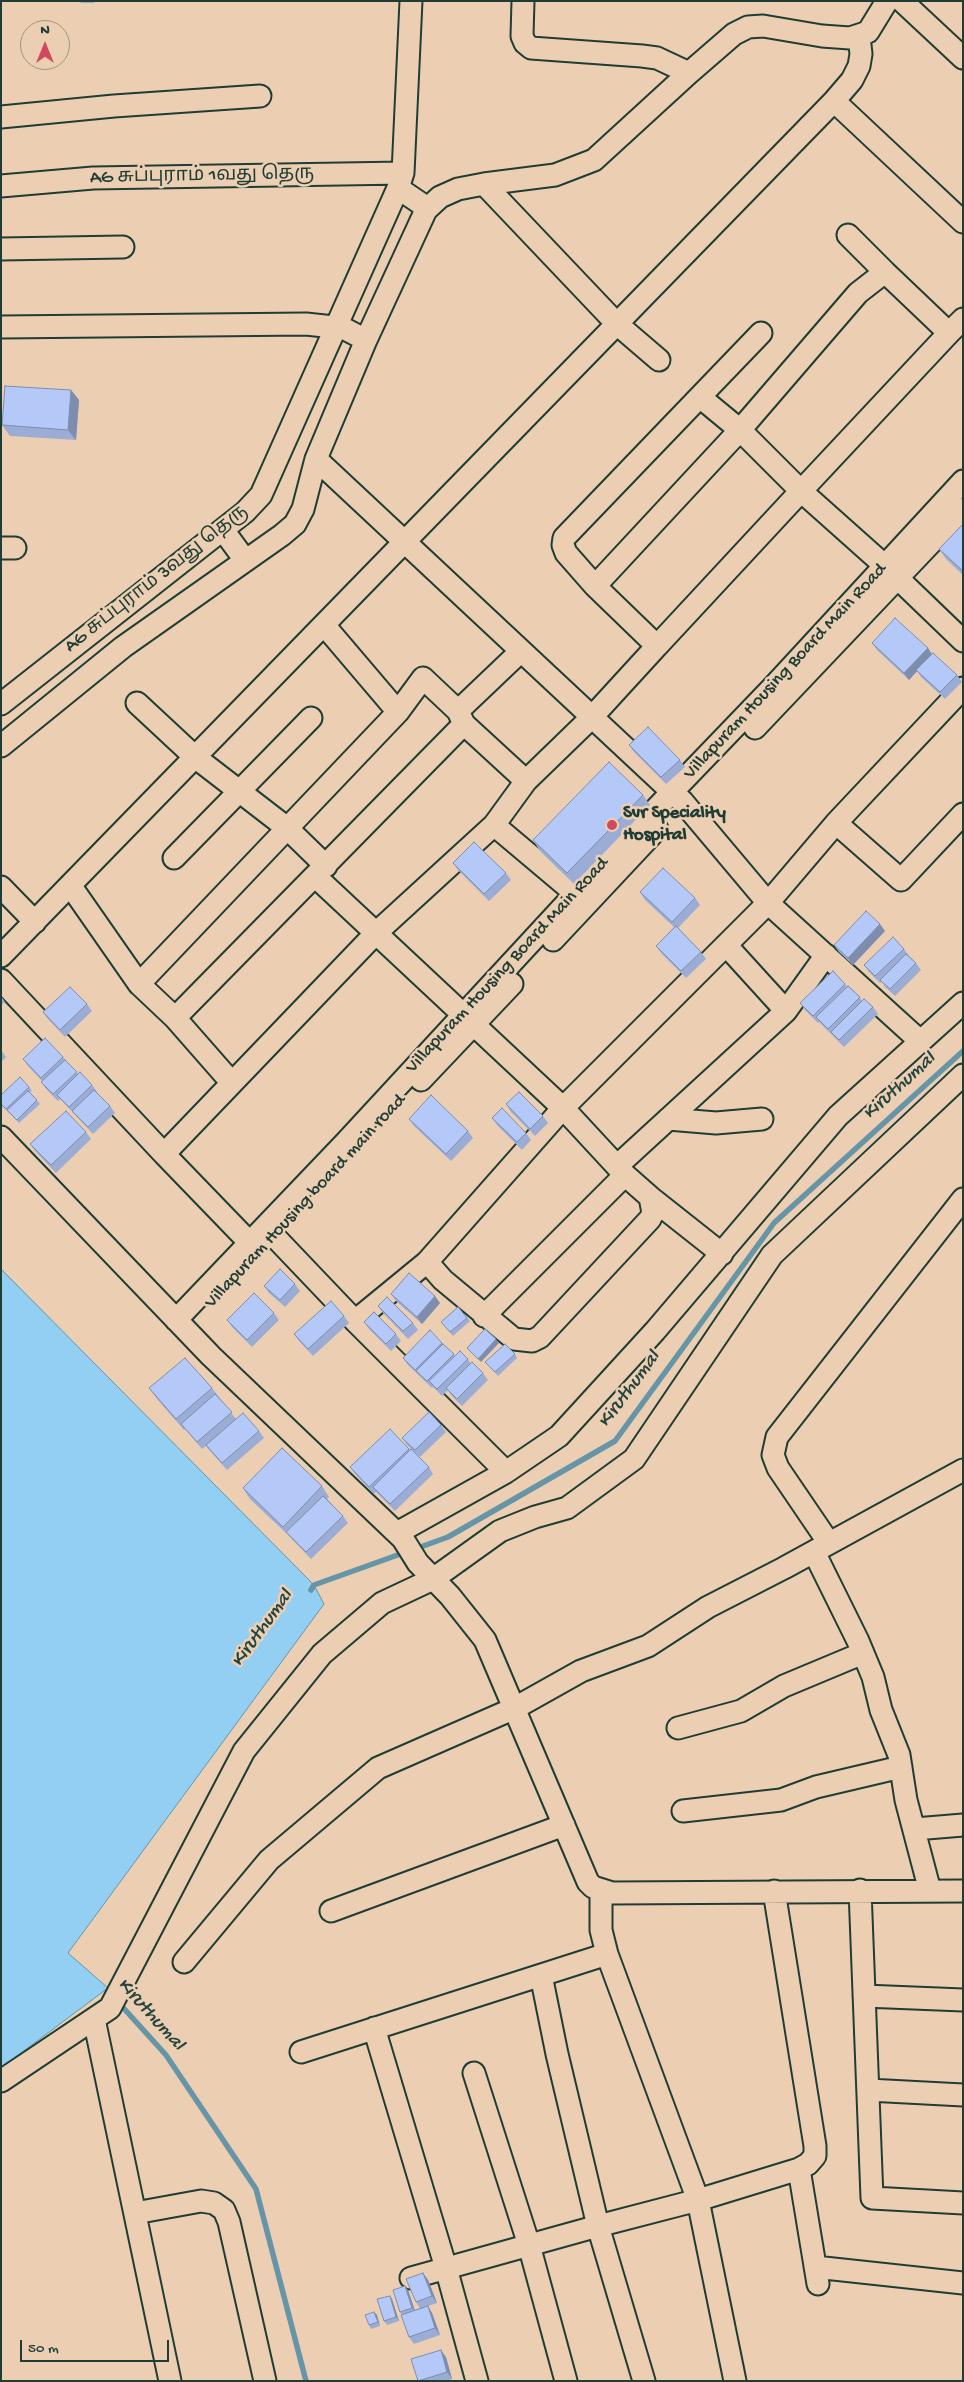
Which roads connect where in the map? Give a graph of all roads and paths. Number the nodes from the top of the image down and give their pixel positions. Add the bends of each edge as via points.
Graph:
1 (411, 1) edge
2 (523, 1) edge
3 (887, 1) edge
4 (902, 1) edge
5 (859, 36) junction
6 (963, 58) edge
7 (672, 65) junction
8 (260, 96) dead end
9 (834, 101) junction
10 (1, 117) edge
11 (484, 184) junction
12 (1, 186) edge
13 (410, 193) junction
14 (963, 222) edge
15 (848, 235) dead end
16 (124, 247) dead end
17 (1, 249) edge
18 (885, 272) junction
19 (617, 324) junction
20 (956, 326) edge
21 (1, 327) edge
22 (351, 333) junction
23 (761, 333) dead end
24 (659, 360) dead end
25 (700, 397) junction
26 (740, 430) junction
27 (316, 459) junction
28 (963, 481) edge
29 (801, 492) junction
30 (963, 509) edge
31 (405, 542) junction
32 (233, 544) junction
33 (891, 572) junction
34 (595, 586) junction
35 (324, 625) junction
36 (111, 634) junction
37 (963, 640) edge
38 (657, 646) junction
39 (521, 651) junction
40 (963, 688) edge
41 (31, 699) junction
42 (137, 703) dead end
43 (1, 704) edge
44 (398, 712) junction
45 (592, 717) junction
46 (312, 718) dead end
47 (461, 718) junction
48 (1, 746) edge
49 (195, 757) junction
50 (526, 781) junction
51 (238, 792) junction
52 (678, 798) junction
53 (963, 814) edge
54 (836, 823) junction
55 (494, 825) junction
56 (287, 828) junction
57 (174, 858) dead end
58 (321, 872) junction
59 (70, 886) junction
60 (1, 887) edge
61 (576, 894) junction
62 (768, 903) junction
63 (35, 922) junction
64 (376, 933) junction
65 (726, 945) junction
66 (826, 955) junction
67 (1, 956) edge
68 (1, 980) edge
69 (139, 984) junction
70 (963, 1003) edge
71 (786, 1011) junction
72 (175, 1018) junction
73 (467, 1020) junction
74 (920, 1041) junction
75 (963, 1075) edge
76 (232, 1083) junction
77 (563, 1108) junction
78 (668, 1119) junction
79 (762, 1119) dead end
80 (1, 1137) edge
81 (164, 1154) junction
82 (621, 1171) junction
83 (650, 1198) junction
84 (963, 1199) edge
85 (274, 1236) junction
86 (250, 1243) junction
87 (722, 1254) junction
88 (427, 1262) junction
89 (484, 1316) junction
90 (355, 1321) junction
91 (181, 1325) junction
92 (963, 1470) edge
93 (506, 1472) junction
94 (400, 1536) junction
95 (821, 1548) junction
96 (433, 1579) junction
97 (863, 1653) junction
98 (515, 1708) junction
99 (678, 1728) dead end
100 (901, 1767) junction
101 (683, 1811) dead end
102 (564, 1825) junction
103 (963, 1825) edge
104 (915, 1829) junction
105 (860, 1890) junction
106 (601, 1891) junction
107 (774, 1891) junction
108 (930, 1891) junction
109 (963, 1891) edge
110 (331, 1911) dead end
111 (607, 1954) junction
112 (184, 1962) dead end
113 (541, 1975) junction
114 (864, 1996) junction
115 (963, 2000) edge
116 (108, 2007) junction
117 (374, 2028) junction
118 (301, 2052) dead end
119 (474, 2073) dead end
120 (1, 2081) edge
121 (868, 2090) junction
122 (963, 2095) edge
123 (799, 2168) junction
124 (698, 2200) junction
125 (963, 2203) edge
126 (135, 2213) junction
127 (598, 2226) junction
128 (529, 2245) junction
129 (446, 2268) junction
130 (411, 2278) edge
131 (963, 2283) edge
132 (170, 2381) edge
133 (265, 2381) edge
134 (477, 2381) edge
135 (566, 2381) edge
136 (644, 2381) edge
137 (736, 2381) edge

1 - 13 street
2 - 7 street via 522,36 531,48
3 - 5 street via 874,25
4 - 6 street
5 - 7 street via 840,38 763,26 748,27
5 - 9 street via 859,66
7 - 11 street via 594,160 555,175
8 - 10 street
9 - 14 street
9 - 19 street
11 - 13 street via 440,196
11 - 19 street
12 - 13 street, AG சுப்புராம் 1வது தெரு via 93,178
13 - 22 street
13 - 22 street
15 - 18 street
16 - 17 street
18 - 20 street
18 - 26 street via 858,293
19 - 24 street
19 - 31 street
20 - 29 street
21 - 22 street via 306,324
22 - 27 street
22 - 32 street, AG சுப்புராம் 3வது தெரு
23 - 25 street
25 - 26 street
25 - 34 street via 564,538 566,553
26 - 29 street
26 - 34 street
27 - 31 street
27 - 32 street via 303,509 295,524
28 - 33 street, Villapuram Housing Board Main Road
29 - 33 street
29 - 38 street
30 - 33 street, Villapuram Housing board main road
31 - 35 street
31 - 39 street
32 - 36 street
32 - 36 street, AG சுப்புராம் 3வது தெரு
33 - 37 street
33 - 52 street, Villapuram Housing board main road
34 - 38 street
35 - 44 street
35 - 49 street
36 - 41 street
36 - 41 street, AG சுப்புராம் 3வது தெரு
38 - 45 street
39 - 45 street
39 - 47 street
40 - 54 street
41 - 43 street, AG சுப்புராம் 3வது தெரு
41 - 48 street
42 - 49 street
44 - 47 street via 423,678
44 - 56 street
45 - 50 street
45 - 52 street
46 - 51 street
47 - 50 street
47 - 58 street
49 - 51 street
49 - 59 street
50 - 55 street
51 - 56 street
51 - 57 street
52 - 61 street, Villapuram Housing Board Main Road
52 - 62 street
52 - 73 street, Villapuram Housing board main road
53 - 54 street via 901,880
54 - 62 street
55 - 61 street
55 - 64 street
56 - 58 street
56 - 69 street
58 - 64 street
58 - 72 street
59 - 63 street
59 - 69 street
60 - 63 street
61 - 73 street, Villapuram Housing Board Main Road
62 - 65 street
62 - 66 street
63 - 67 street
64 - 73 street
64 - 76 street
65 - 71 street
65 - 77 street
66 - 71 street
66 - 74 street
68 - 81 street
69 - 72 street
70 - 74 street
71 - 78 street
72 - 76 street
73 - 77 street
73 - 85 street, Villapuram Housing board main road
73 - 86 street, Villapuram Housing Board Main Road
74 - 87 street via 838,1116
75 - 96 street via 772,1255 634,1459 567,1508 500,1531
76 - 81 street
77 - 82 street
77 - 88 street
78 - 79 street via 716,1123
78 - 82 street
80 - 91 street
81 - 86 street
82 - 83 street
82 - 89 street
83 - 87 street
83 - 89 street via 653,1212 650,1219 540,1337 532,1341 514,1339
84 - 95 street via 777,1437 773,1455 778,1468
85 - 86 street
85 - 90 street
85 - 91 street, Villapuram Housing board main road
86 - 91 street, Villapuram Housing Board Main Road
87 - 93 street via 559,1436
88 - 89 street
88 - 90 street
90 - 93 street
91 - 94 street
92 - 95 street
93 - 94 street
94 - 96 street
95 - 97 street via 836,1594
95 - 98 street via 708,1607 648,1646 582,1670
96 - 98 street via 485,1640
96 - 116 street via 382,1603 322,1654 244,1751
97 - 99 street via 784,1686 741,1710
97 - 100 street
98 - 102 street
98 - 112 street via 378,1768 269,1860
100 - 101 street via 816,1787 781,1800
100 - 104 street
102 - 106 street via 588,1882
102 - 110 street
103 - 104 street
104 - 108 street
105 - 107 street
105 - 108 street
105 - 114 street
106 - 107 street
106 - 111 street via 601,1930
107 - 123 street via 815,2146 815,2156
108 - 109 street
111 - 113 street
111 - 124 street
113 - 117 street
113 - 127 street
114 - 115 street
114 - 121 street
116 - 120 street
116 - 126 street
117 - 118 street
117 - 129 street
119 - 128 street
121 - 122 street
121 - 125 street via 872,2198
123 - 124 street
123 - 131 street via 817,2276
124 - 127 street
124 - 137 street
126 - 132 street
126 - 133 street via 201,2201 214,2203 224,2210
127 - 128 street
127 - 136 street
128 - 129 street
128 - 135 street
129 - 130 street
129 - 134 street

